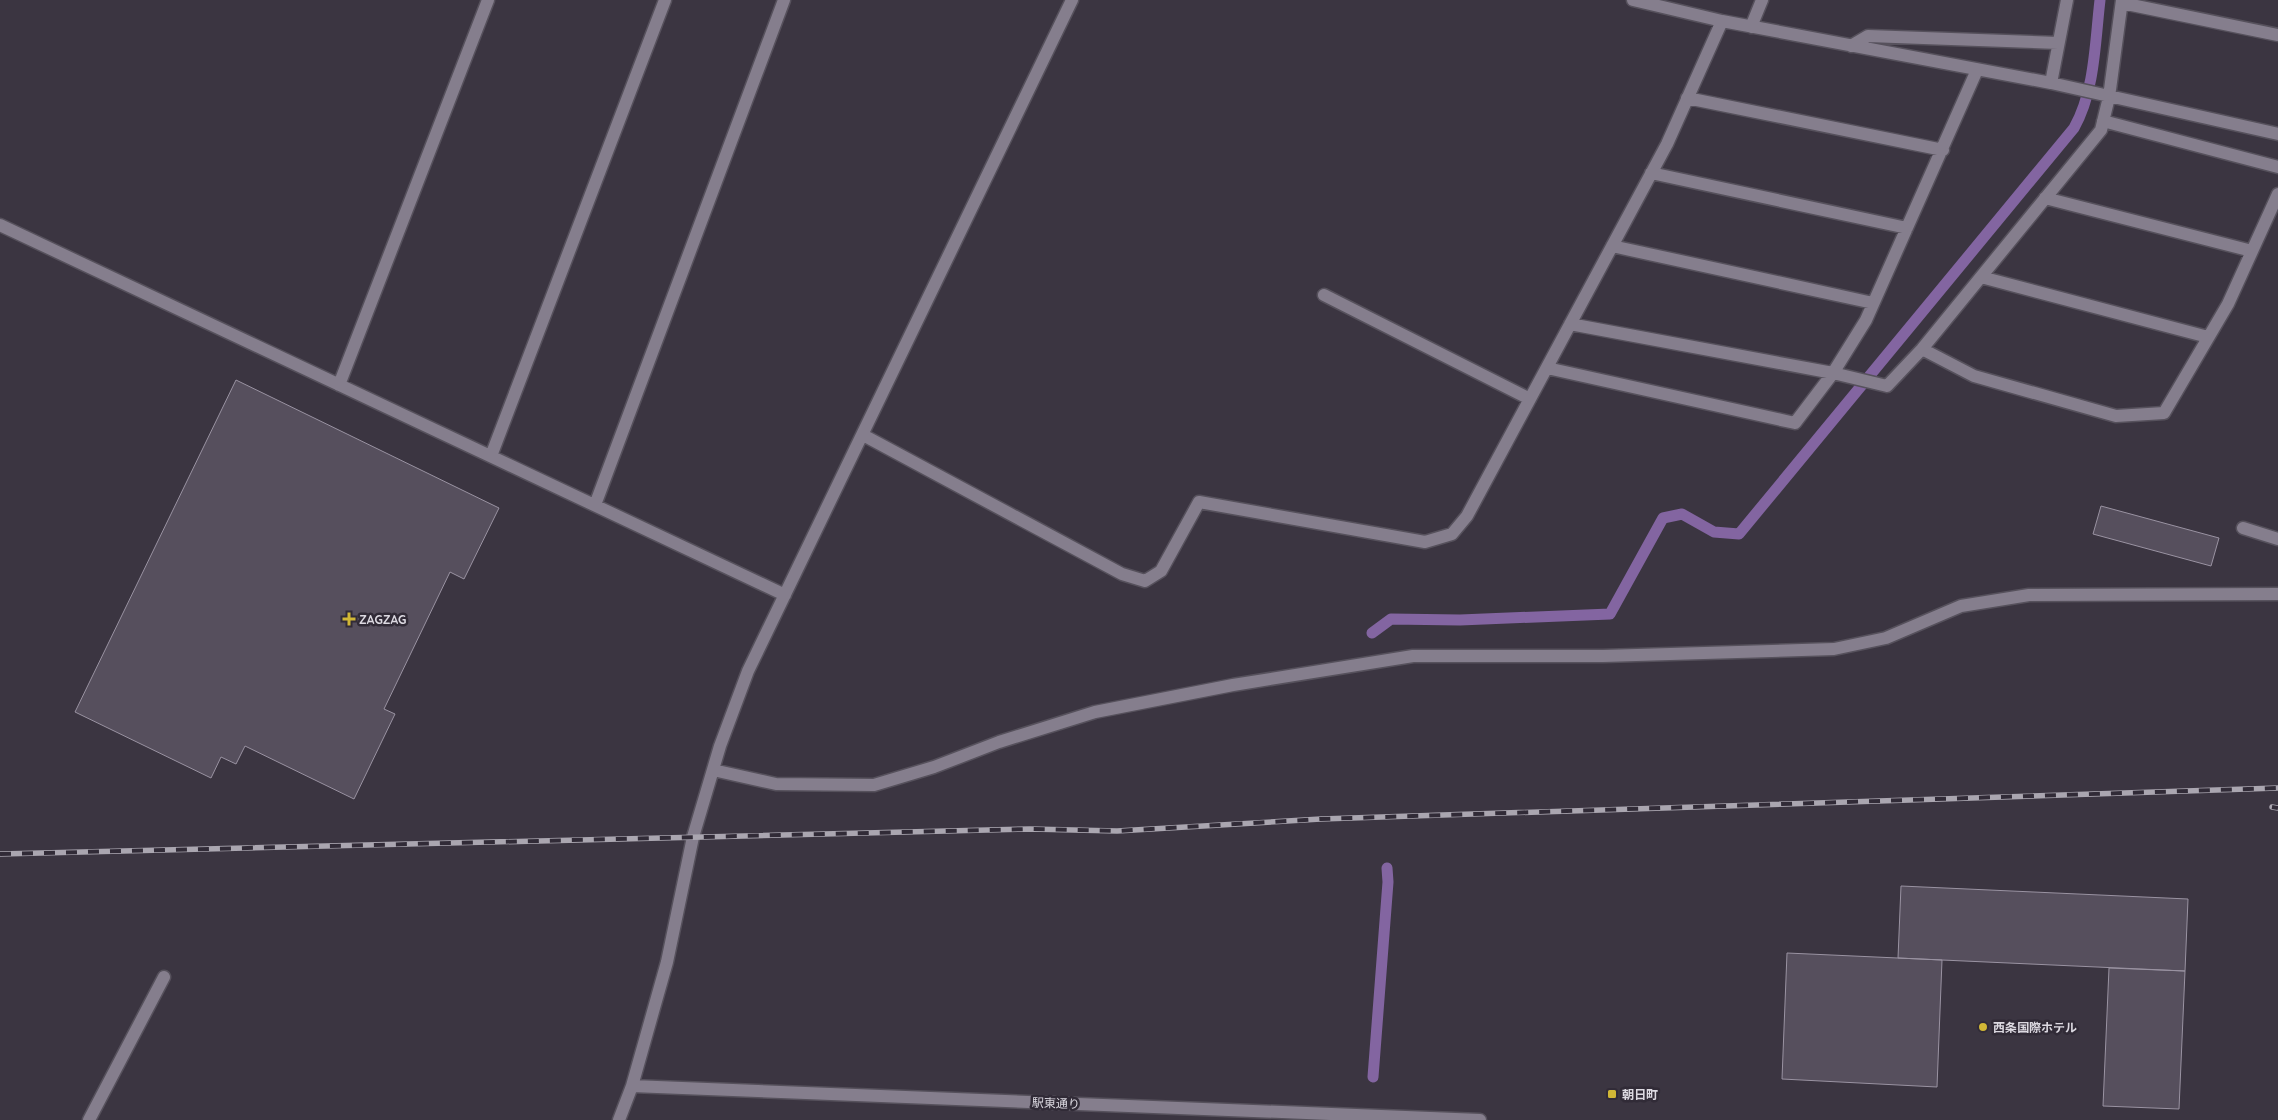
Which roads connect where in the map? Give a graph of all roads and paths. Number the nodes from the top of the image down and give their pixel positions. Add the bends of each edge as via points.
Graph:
1 (488, 0) edge
2 (665, 0) edge
3 (784, 0) edge
4 (1072, 0) edge
5 (1633, 0) edge
6 (1762, 0) edge
7 (2066, 0) edge
8 (2122, 2) edge
9 (1722, 22) junction
10 (1751, 27) junction
11 (2278, 35) edge
12 (2058, 43) junction
13 (1851, 46) junction
14 (1976, 70) junction
15 (2051, 83) junction
16 (2105, 96) junction
17 (1687, 98) junction
18 (2103, 121) junction
19 (2278, 134) edge
20 (1942, 150) junction
21 (2278, 167) edge
22 (1651, 173) junction
23 (2278, 194) edge
24 (2045, 198) junction
25 (0, 225) edge
26 (1907, 228) junction
27 (1612, 246) junction
28 (2252, 251) junction
29 (1981, 277) junction
30 (1324, 295) dead end
31 (1873, 303) junction
32 (1570, 324) junction
33 (2208, 337) junction
34 (1922, 349) junction
35 (1547, 368) junction
36 (1836, 374) junction
37 (339, 385) junction
38 (1530, 399) junction
39 (863, 435) junction
40 (491, 456) junction
41 (595, 505) junction
42 (2243, 528) dead end
43 (2278, 539) edge
44 (2278, 594) edge
45 (785, 595) junction
46 (713, 770) junction
47 (164, 977) dead end
48 (632, 1086) junction
49 (1157, 1107) junction
50 (89, 1120) edge
51 (619, 1120) edge
52 (1152, 1120) edge
53 (1480, 1120) edge

1 - 37 street
2 - 40 street
3 - 41 street
4 - 39 street
5 - 9 street
6 - 10 street
7 - 12 street
8 - 11 street
8 - 16 street
9 - 10 street
9 - 17 street
10 - 13 street
12 - 13 street via 1868,36
12 - 15 street
13 - 14 street
14 - 15 street
14 - 20 street
15 - 16 street
16 - 18 street
16 - 19 street
17 - 20 street
17 - 22 street
18 - 21 street
18 - 24 street via 2101,130
20 - 26 street
22 - 26 street
22 - 27 street
23 - 28 street
24 - 28 street
24 - 29 street
25 - 37 street
26 - 31 street
27 - 31 street
27 - 32 street
28 - 33 street via 2228,304
29 - 33 street
29 - 34 street
30 - 38 street
31 - 36 street
32 - 35 street
32 - 36 street
33 - 34 street via 2164,413 2116,416 1974,376
34 - 36 street via 1887,386
35 - 36 street via 1795,423
35 - 38 street
37 - 40 street
38 - 39 street via 1467,516 1452,534 1425,542 1199,502 1161,571 1145,581 1122,574
39 - 45 street
40 - 41 street
41 - 45 street
42 - 43 street
44 - 46 street via 2029,595 1960,606 1886,638 1834,650 1603,656 1413,656 1233,685 1096,712 874,785 776,784
45 - 46 street via 748,671
46 - 48 street via 693,837 667,962
47 - 50 street
48 - 49 street, 駅東通り
48 - 51 street
49 - 52 street
49 - 53 street, 駅東通り

